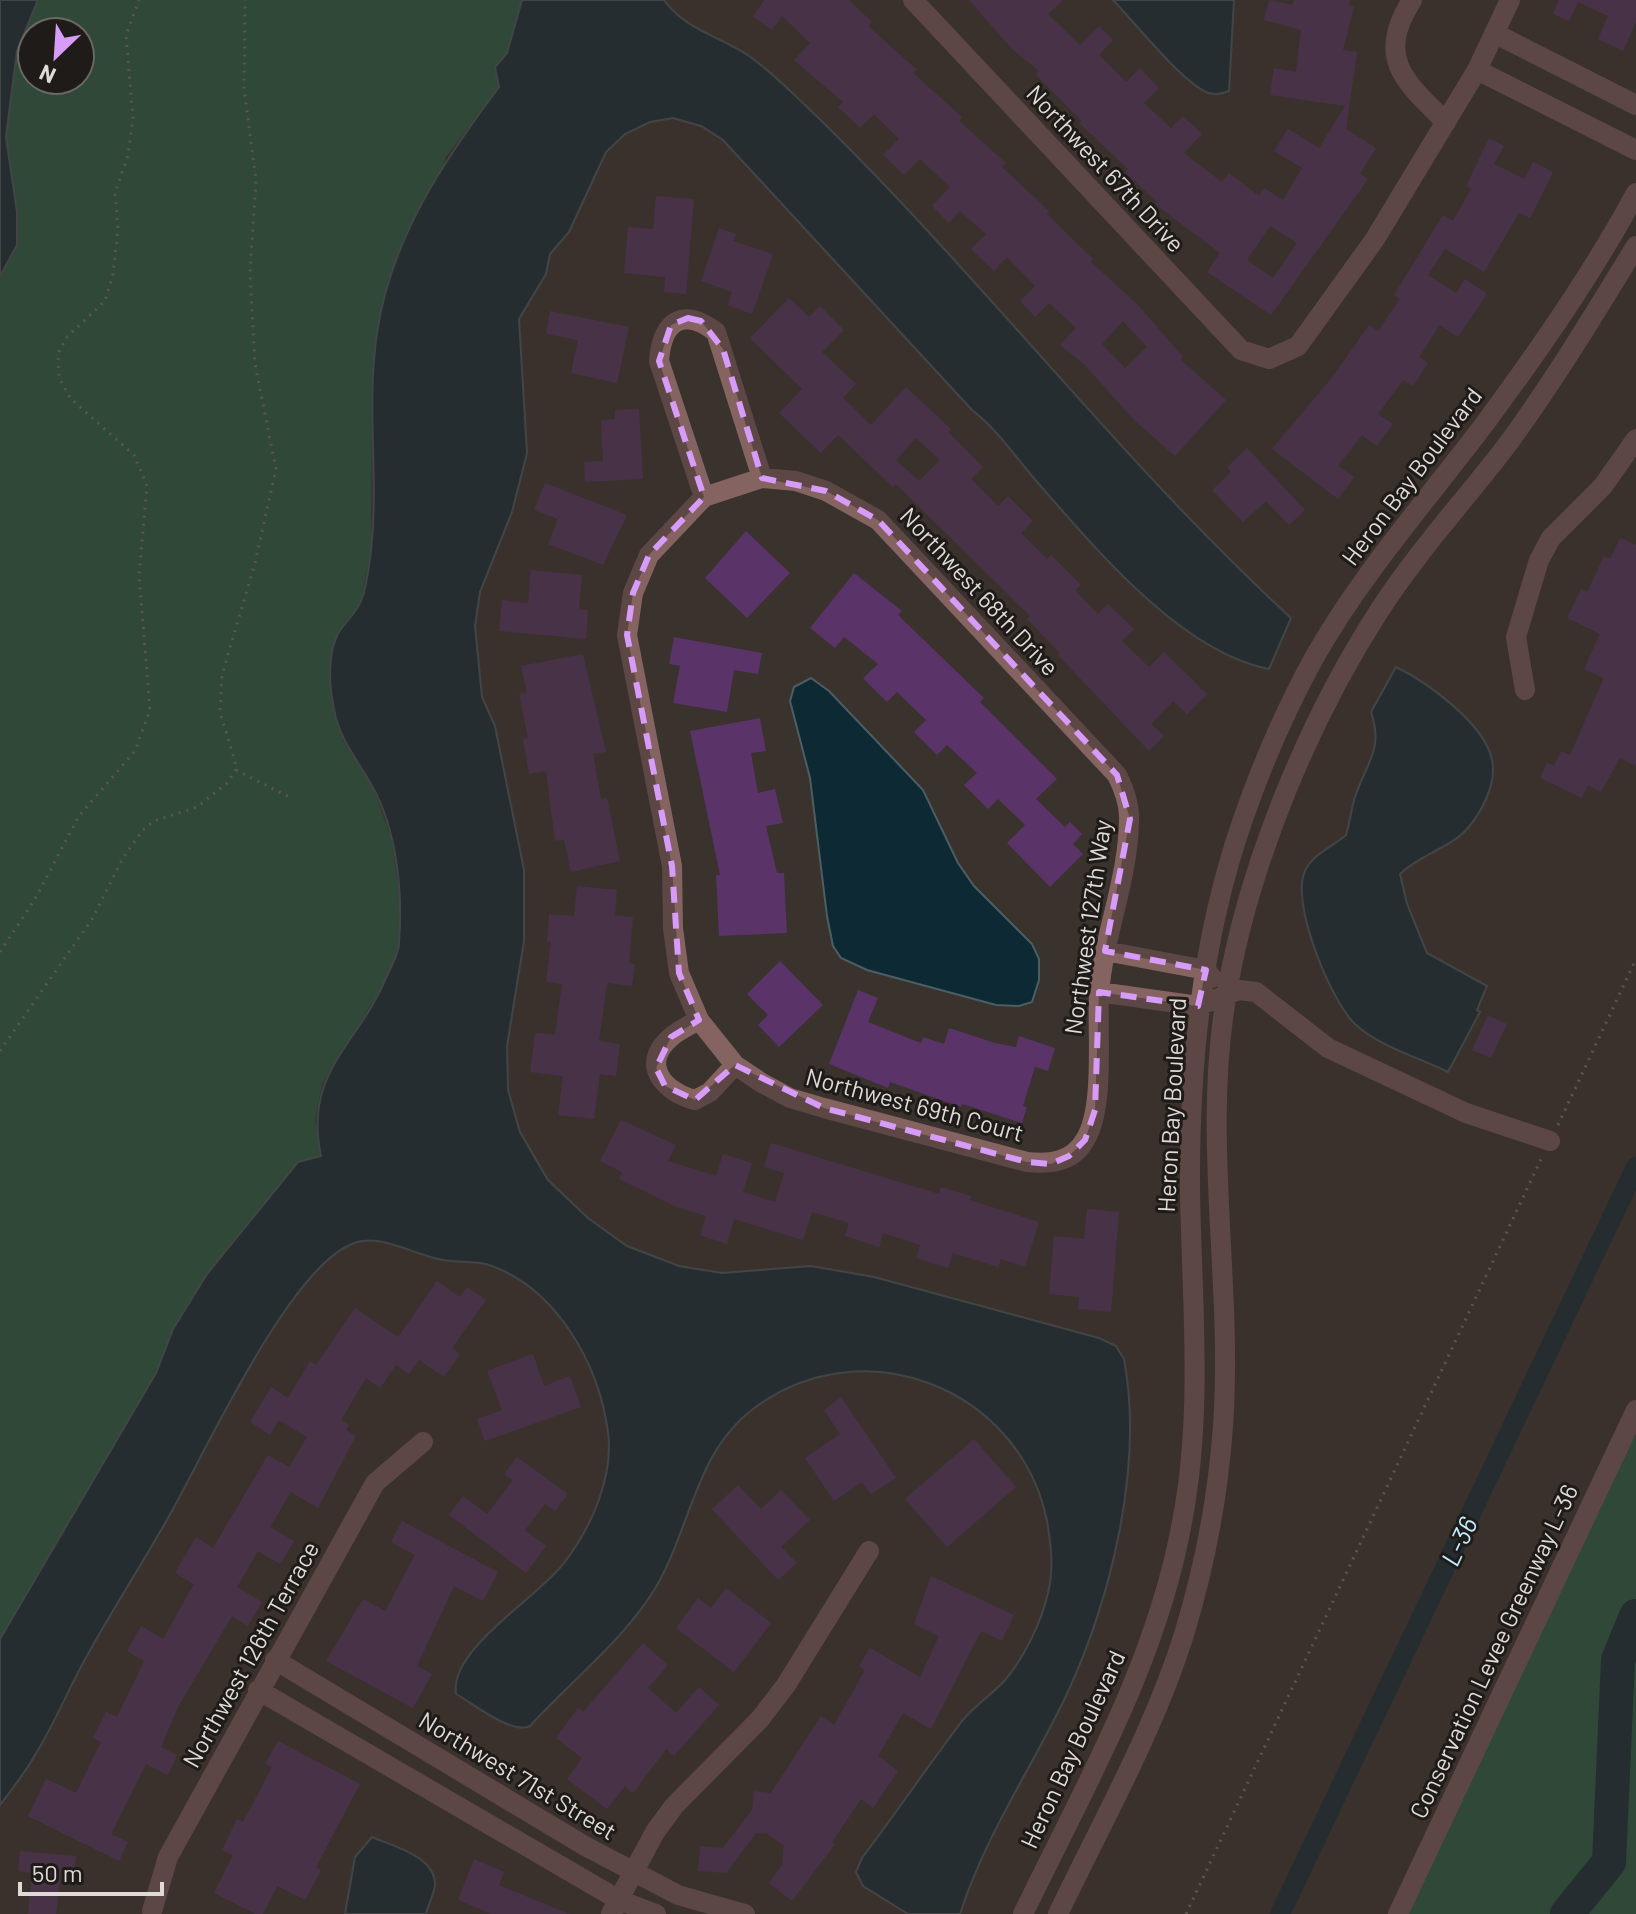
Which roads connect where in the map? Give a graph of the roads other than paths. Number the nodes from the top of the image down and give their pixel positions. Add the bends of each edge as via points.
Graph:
1 (913, 0) edge
2 (1412, 0) edge
3 (1510, 0) edge
4 (1494, 33) junction
5 (1477, 70) junction
6 (1636, 105) edge
7 (1446, 122) junction
8 (1636, 150) edge
9 (1636, 193) edge
10 (1636, 246) edge
11 (1636, 439) edge
12 (762, 478) junction
13 (704, 497) junction
14 (1525, 690) dead end
15 (1125, 792) joint
16 (1105, 951) junction
17 (1206, 970) junction
18 (1099, 992) junction
19 (1226, 997) junction
20 (1198, 1006) junction
21 (699, 1020) junction
22 (735, 1065) junction
23 (1550, 1141) road end
24 (1069, 1156) joint
25 (1636, 1410) edge
26 (423, 1442) dead end
27 (869, 1551) dead end
28 (275, 1660) junction
29 (258, 1690) junction
30 (635, 1873) junction
31 (615, 1907) edge
32 (152, 1911) dead end
33 (656, 1914) edge
34 (745, 1914) edge
35 (1023, 1914) edge
36 (1058, 1914) edge
37 (1398, 1914) edge

1 - 7 street, Northwest 67th Drive via 1241,350 1269,359 1298,346 1375,239
2 - 7 street via 1394,47 1402,77
3 - 4 street
4 - 5 street
4 - 6 street
5 - 7 street
5 - 8 street
9 - 17 street, Heron Bay Boulevard via 1554,326 1348,604 1313,660 1243,822
10 - 19 street, Heron Bay Boulevard via 1508,443 1374,619 1323,712 1269,836
11 - 14 street via 1603,486 1551,538 1539,560 1516,637
12 - 13 street, Northwest 68th Drive
12 - 13 street via 716,332 688,318 671,325 660,340 659,361
12 - 15 street, Northwest 68th Drive via 826,491 878,520 1117,775
13 - 21 street via 649,555 633,593 627,635 672,866 679,973
15 - 16 street, Northwest 127th Way via 1130,819 1124,873
16 - 17 street
16 - 18 street, Northwest 127th Way
17 - 19 street
17 - 20 street, Heron Bay Boulevard
18 - 20 street
18 - 24 street, Northwest 127th Way via 1095,1110 1085,1140
19 - 20 street
19 - 23 street via 1239,990 1256,992 1328,1048 1466,1113
19 - 36 street, Heron Bay Boulevard via 1216,1106 1225,1312 1223,1425 1210,1531 1184,1634
20 - 35 street, Heron Bay Boulevard via 1190,1189 1194,1425 1182,1522 1157,1623 1122,1710
21 - 22 street, Northwest 69th Court
21 - 22 street via 671,1037 659,1052 656,1068 665,1086 695,1100
22 - 24 street, Northwest 69th Court via 790,1098 824,1108 1027,1162 1051,1164
25 - 37 street, Conservation Levee Greenway L-36
26 - 28 street, Northwest 126th Terrace via 375,1483
27 - 30 street via 786,1685 732,1750 674,1806
28 - 29 street, Northwest 126th Terrace
28 - 30 street, Northwest 71st Street
29 - 31 street
29 - 32 street, Northwest 126th Terrace via 168,1857
30 - 31 street
30 - 34 street, Northwest 71st Street via 678,1895
31 - 33 street

